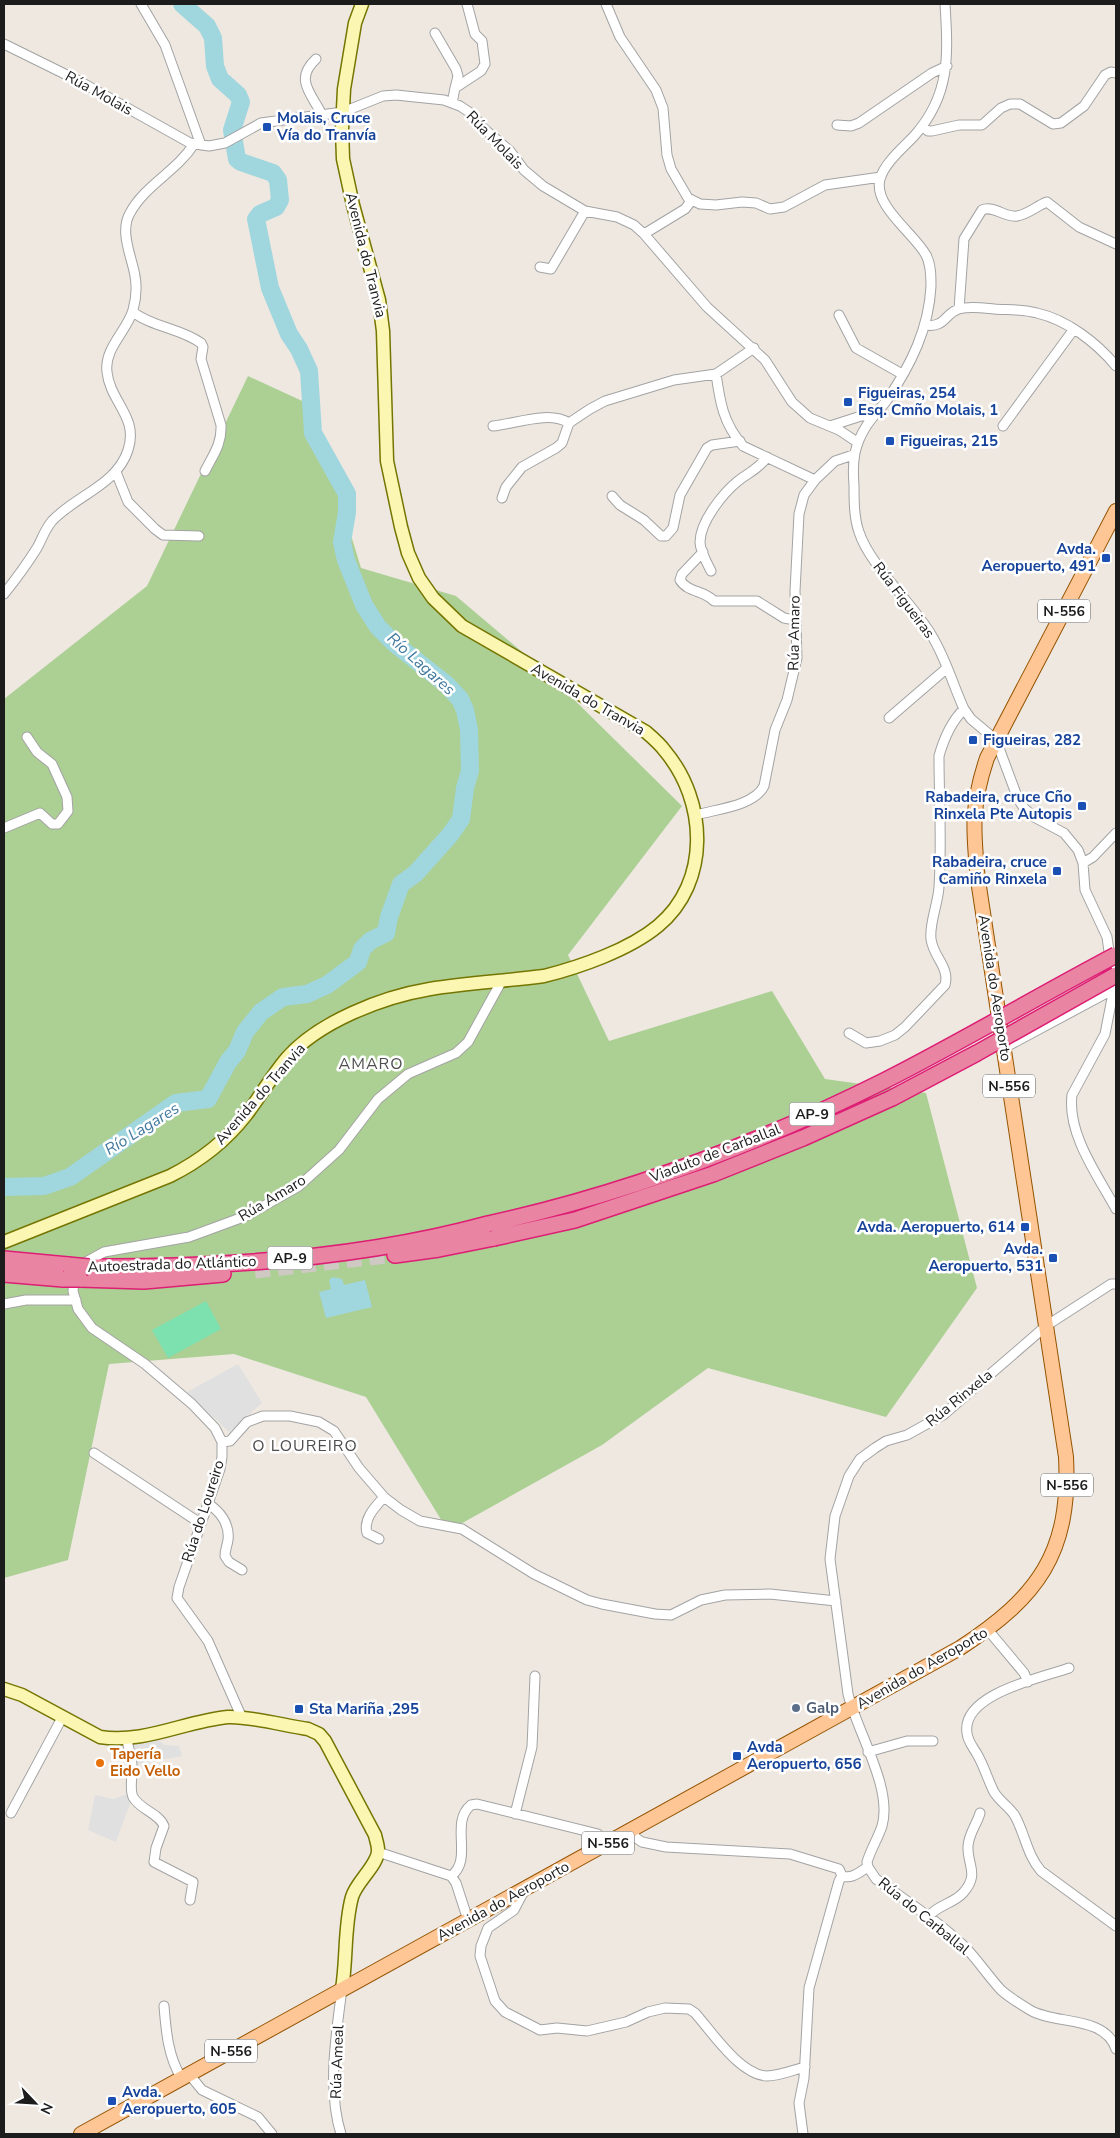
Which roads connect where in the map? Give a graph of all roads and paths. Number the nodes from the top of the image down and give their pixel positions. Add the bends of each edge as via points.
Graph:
1 (141, 4) edge
2 (362, 4) edge
3 (467, 4) edge
4 (606, 4) edge
5 (945, 4) edge
6 (435, 32) dead end
7 (4, 44) edge
8 (316, 59) dead end
9 (947, 66) junction
10 (1116, 73) edge
11 (455, 88) junction
12 (452, 103) junction
13 (343, 112) junction
14 (322, 115) junction
15 (837, 125) dead end
16 (922, 126) junction
17 (197, 144) junction
18 (881, 177) junction
19 (692, 200) junction
20 (584, 211) junction
21 (644, 234) junction
22 (1116, 244) edge
23 (540, 267) dead end
24 (959, 309) junction
25 (133, 312) junction
26 (839, 315) dead end
27 (926, 325) junction
28 (1074, 329) junction
29 (754, 348) junction
30 (1116, 366) edge
31 (716, 374) junction
32 (902, 374) junction
33 (874, 416) junction
34 (569, 423) junction
35 (493, 426) dead end
36 (830, 426) junction
37 (1002, 426) dead end
38 (740, 441) junction
39 (857, 442) junction
40 (853, 455) junction
41 (767, 457) junction
42 (204, 471) dead end
43 (116, 472) junction
44 (815, 480) junction
45 (612, 496) dead end
46 (502, 498) dead end
47 (1116, 511) edge
48 (199, 536) dead end
49 (703, 552) junction
50 (711, 571) dead end
51 (4, 594) edge
52 (795, 620) junction
53 (947, 668) junction
54 (964, 709) junction
55 (889, 718) dead end
56 (26, 737) dead end
57 (996, 740) junction
58 (696, 815) junction
59 (4, 828) edge
60 (1116, 833) edge
61 (1083, 863) junction
62 (1116, 955) edge
63 (501, 982) junction
64 (1116, 984) edge
65 (848, 1033) dead end
66 (1004, 1048) junction
67 (1116, 1209) edge
68 (488, 1224) joint
69 (4, 1242) edge
70 (395, 1255) tunnel mouth
71 (4, 1259) edge
72 (256, 1271) tunnel mouth
73 (66, 1272) junction
74 (4, 1274) edge
75 (1116, 1284) edge
76 (76, 1290) junction
77 (4, 1304) edge
78 (1046, 1326) junction
79 (222, 1442) junction
80 (94, 1454) dead end
81 (384, 1497) junction
82 (207, 1503) junction
83 (200, 1522) junction
84 (379, 1539) dead end
85 (242, 1570) dead end
86 (836, 1601) junction
87 (988, 1630) junction
88 (1069, 1668) dead end
89 (535, 1676) dead end
90 (1028, 1682) junction
91 (4, 1689) edge
92 (852, 1709) junction
93 (63, 1716) junction
94 (242, 1718) junction
95 (127, 1739) junction
96 (933, 1741) dead end
97 (868, 1752) junction
98 (11, 1813) dead end
99 (980, 1813) dead end
100 (515, 1814) junction
101 (632, 1829) junction
102 (604, 1845) junction
103 (378, 1852) junction
104 (868, 1867) junction
105 (451, 1876) junction
106 (842, 1876) junction
107 (525, 1889) junction
108 (190, 1900) dead end
109 (928, 1917) junction
110 (468, 1920) junction
111 (1116, 1926) edge
112 (342, 1989) junction
113 (164, 2006) dead end
114 (1116, 2049) edge
115 (804, 2067) junction
116 (185, 2077) junction
117 (81, 2134) edge
118 (272, 2134) edge
119 (341, 2134) edge
120 (803, 2134) edge

1 - 17 street via 165,46
2 - 13 main road, Avenida do Tranvia via 349,53
3 - 11 street via 476,34 482,41 485,64 481,71
4 - 19 street via 620,37 656,90 663,108 671,169
5 - 9 street
6 - 11 street via 456,69
7 - 17 street, Rúa Molais
8 - 14 street via 308,68 306,85
9 - 15 street via 859,123
9 - 16 street via 937,100
10 - 16 street via 1104,75 1084,106 1061,123 1053,124 1020,104 1010,104 982,124 932,131
11 - 12 street
12 - 13 street, Rúa Molais via 383,96
12 - 20 street, Rúa Molais via 472,114 543,186
13 - 14 street, Rúa Molais
13 - 58 main road, Avenida do Tranvia via 343,159 379,300 383,330 388,461 401,528 419,578 433,598 462,626 646,732 666,752 679,773
14 - 17 street, Rúa Molais via 272,120 225,143
16 - 18 street
17 - 25 street via 152,185 126,220 135,278
18 - 19 street via 825,185 784,207 770,209 742,202 716,205
18 - 27 street, Rúa Figueiras via 884,201 927,256 931,285
19 - 21 street via 685,209
20 - 21 street, Rúa Molais via 617,217
20 - 23 street via 551,269
21 - 29 street, Rúa Molais via 707,307
22 - 24 street via 1079,227 1046,202 1016,216 992,209 982,210 964,239
24 - 27 street via 937,325
24 - 28 street via 1034,312
25 - 42 street via 201,343 203,347 201,359 222,437
25 - 43 street via 112,348 107,364 115,396 132,429 129,448
26 - 32 street via 856,348
27 - 32 street, Rúa Figueiras
28 - 30 street
28 - 37 street
29 - 31 street
29 - 36 street, Rúa Molais via 792,402 810,418
31 - 34 street via 674,380 605,401
31 - 38 street via 720,406
32 - 33 street, Rúa Figueiras
33 - 36 street via 861,416
33 - 39 street, Rúa Figueiras
34 - 35 street via 563,419 528,419
34 - 46 street via 562,443 522,467 506,487
36 - 39 street, Rúa Molais
38 - 41 street via 743,446
38 - 45 street via 708,448 680,495 673,528 666,536 660,536
39 - 40 street, Rúa Figueiras
40 - 44 street, Rúa Amaro via 835,461
40 - 53 street, Rúa Figueiras via 859,533 871,555 927,628
41 - 44 street
41 - 49 street via 763,464 729,488 718,501 703,529 700,543
43 - 48 street via 128,502 155,529 163,535
43 - 51 street via 53,521
44 - 52 street, Rúa Amaro via 804,495 798,514
47 - 57 main road, Avenida do Aeroporto / N-556
49 - 50 street
49 - 52 street via 682,574 680,580 684,586 708,595 714,601 761,602 784,618
52 - 58 street, Rúa Amaro via 797,650 794,675 775,730 760,794 752,800
53 - 54 street, Rúa Figueiras
53 - 55 street
54 - 57 street, Rúa Figueiras
54 - 65 street via 944,739 939,756 940,879 930,938 945,969 945,985 895,1035 866,1043
56 - 59 street via 52,764 67,796 68,811 58,824 52,824 40,813
57 - 61 street, Rúa Figueiras via 1024,808 1064,833 1078,850
57 - 66 main road, Avenida do Aeroporto / N-556 via 980,779 973,834
58 - 63 main road, Avenida do Tranvia via 698,852 692,875 677,905 659,926 620,949 568,970
60 - 61 street
61 - 64 street, Rúa Figueiras via 1085,890 1107,937
62 - 68 highway, Viaduto de Carballal / AP-9, bridge via 884,1081 759,1139 673,1172 542,1212
63 - 69 main road, Avenida do Tranvia via 422,991 333,1023 315,1033 292,1053 227,1137 194,1164
63 - 76 street, Rúa Amaro via 468,1042 456,1053 408,1074 378,1099 339,1150 298,1186 246,1216 189,1236 94,1256 78,1271 74,1280
64 - 66 street
64 - 67 street, Rúa Figueiras via 1105,1034 1072,1095 1071,1106 1073,1123 1092,1170
64 - 70 highway, Viaduto de Carballal / AP-9, bridge via 892,1098 713,1174 575,1220 439,1249
66 - 78 main road, Avenida do Aeroporto / N-556
68 - 73 highway, Autoestrada do Atlántico / AP-9, bridge via 454,1233 323,1255 226,1264 89,1267
71 - 73 highway, Autoestrada do Atlántico / AP-9
72 - 76 highway, Autoestrada do Atlántico / AP-9
73 - 74 highway, Autoestrada do Atlántico / AP-9
73 - 76 highway, Autoestrada do Atlántico / AP-9, bridge
75 - 78 street, Rúa Rinxela via 1111,1284
76 - 77 street
76 - 79 street, Rúa do Loureiro via 83,1316 92,1328 145,1364 192,1404 215,1428
78 - 86 street, Rúa Rinxela via 943,1415 907,1435 886,1441 860,1460 849,1476 835,1516 830,1559
78 - 87 main road, Avenida do Aeroporto / N-556 via 1066,1457 1064,1518 1055,1547 1036,1584
79 - 81 street via 230,1441 247,1422 263,1416 290,1416 319,1422 334,1431
79 - 82 street, Rúa do Loureiro via 220,1469
80 - 83 street
81 - 84 street via 370,1514 365,1527 367,1533
81 - 86 street via 420,1521 462,1529 534,1574 602,1604 671,1615 701,1600 725,1594 770,1594
82 - 83 street, Rúa do Loureiro
82 - 85 street via 217,1510 228,1531 224,1556
83 - 94 street, Rúa do Loureiro via 177,1598 208,1641
86 - 92 street, Rúa Rinxela
87 - 90 street
87 - 92 main road, Avenida do Aeroporto / N-556
88 - 90 street
89 - 100 street via 532,1747
90 - 111 street via 996,1693 980,1705 969,1716 967,1735 994,1792 1012,1810 1033,1862
91 - 93 main road
92 - 97 street, Rúa do Carballal
92 - 101 main road, Avenida do Aeroporto / N-556
93 - 95 main road via 100,1737
93 - 98 street
94 - 95 main road via 190,1724
94 - 103 main road via 308,1729 319,1734 375,1835
95 - 108 street via 133,1798 164,1826 154,1862 193,1882
96 - 97 street via 907,1741
97 - 104 street, Rúa do Carballal via 884,1794 882,1825 869,1854
99 - 109 street via 970,1834 968,1847 973,1872 964,1893
100 - 102 street via 598,1834
100 - 105 street via 477,1804 468,1808 461,1827 461,1862
101 - 102 main road, Avenida do Aeroporto / N-556
101 - 106 street via 636,1838 658,1845 790,1854 839,1869
102 - 107 main road, Avenida do Aeroporto / N-556
103 - 105 street
103 - 112 main road via 352,1895
104 - 106 street via 855,1876
104 - 109 street, Rúa do Carballal via 876,1879
105 - 110 street
106 - 115 street via 812,1974
107 - 110 main road, Avenida do Aeroporto / N-556
107 - 115 street via 514,1910 488,1928 481,1946 480,1956 495,2002 505,2012 540,2030 587,2031 665,2008 689,2009 739,2064 754,2072 764,2076
109 - 114 street, Rúa do Carballal via 968,1950 1003,1991 1032,2011 1094,2027 1114,2042
110 - 112 main road, Avenida do Aeroporto / N-556
112 - 116 main road, Avenida do Aeroporto / N-556
112 - 119 street, Rúa Ameal via 334,2093
113 - 116 street via 174,2066
115 - 120 street via 799,2103
116 - 117 main road, Avenida do Aeroporto / N-556
116 - 118 street via 202,2090 258,2117

